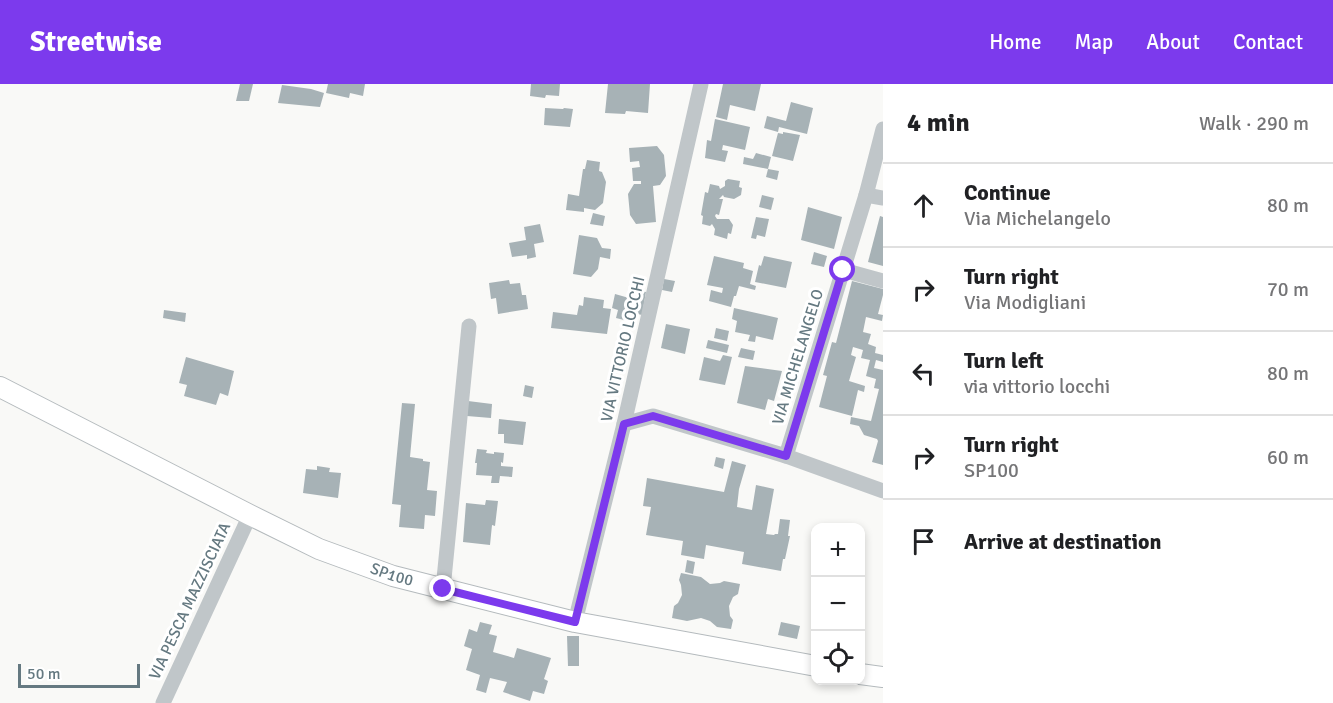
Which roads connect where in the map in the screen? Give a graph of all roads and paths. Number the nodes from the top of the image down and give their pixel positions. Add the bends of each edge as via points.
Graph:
1 (701, 84) edge
2 (883, 129) edge
3 (866, 195) junction
4 (883, 198) edge
5 (843, 270) junction
6 (883, 281) edge
7 (469, 326) dead end
8 (0, 387) edge
9 (624, 424) junction
10 (786, 456) junction
11 (883, 491) edge
12 (250, 515) junction
13 (443, 589) junction
14 (575, 622) junction
15 (811, 665) edge
16 (865, 675) edge
17 (883, 678) edge
18 (163, 703) edge

1 - 9 street, VIA VITTORIO LOCCHI
2 - 3 street, VIA MICHELANGELO
3 - 4 street
3 - 5 street, VIA MICHELANGELO
5 - 6 street
5 - 10 street, VIA MICHELANGELO
7 - 13 street
8 - 12 main road, SP100 / SP100
9 - 10 street via 653,416
9 - 14 street, VIA VITTORIO LOCCHI
10 - 11 street
12 - 13 main road, SP100 / SP100 via 319,549
12 - 18 street, VIA PESCA MAZZISCIATA
13 - 14 main road, SP100 / SP100
14 - 15 main road, SP100 / SP100
16 - 17 main road

